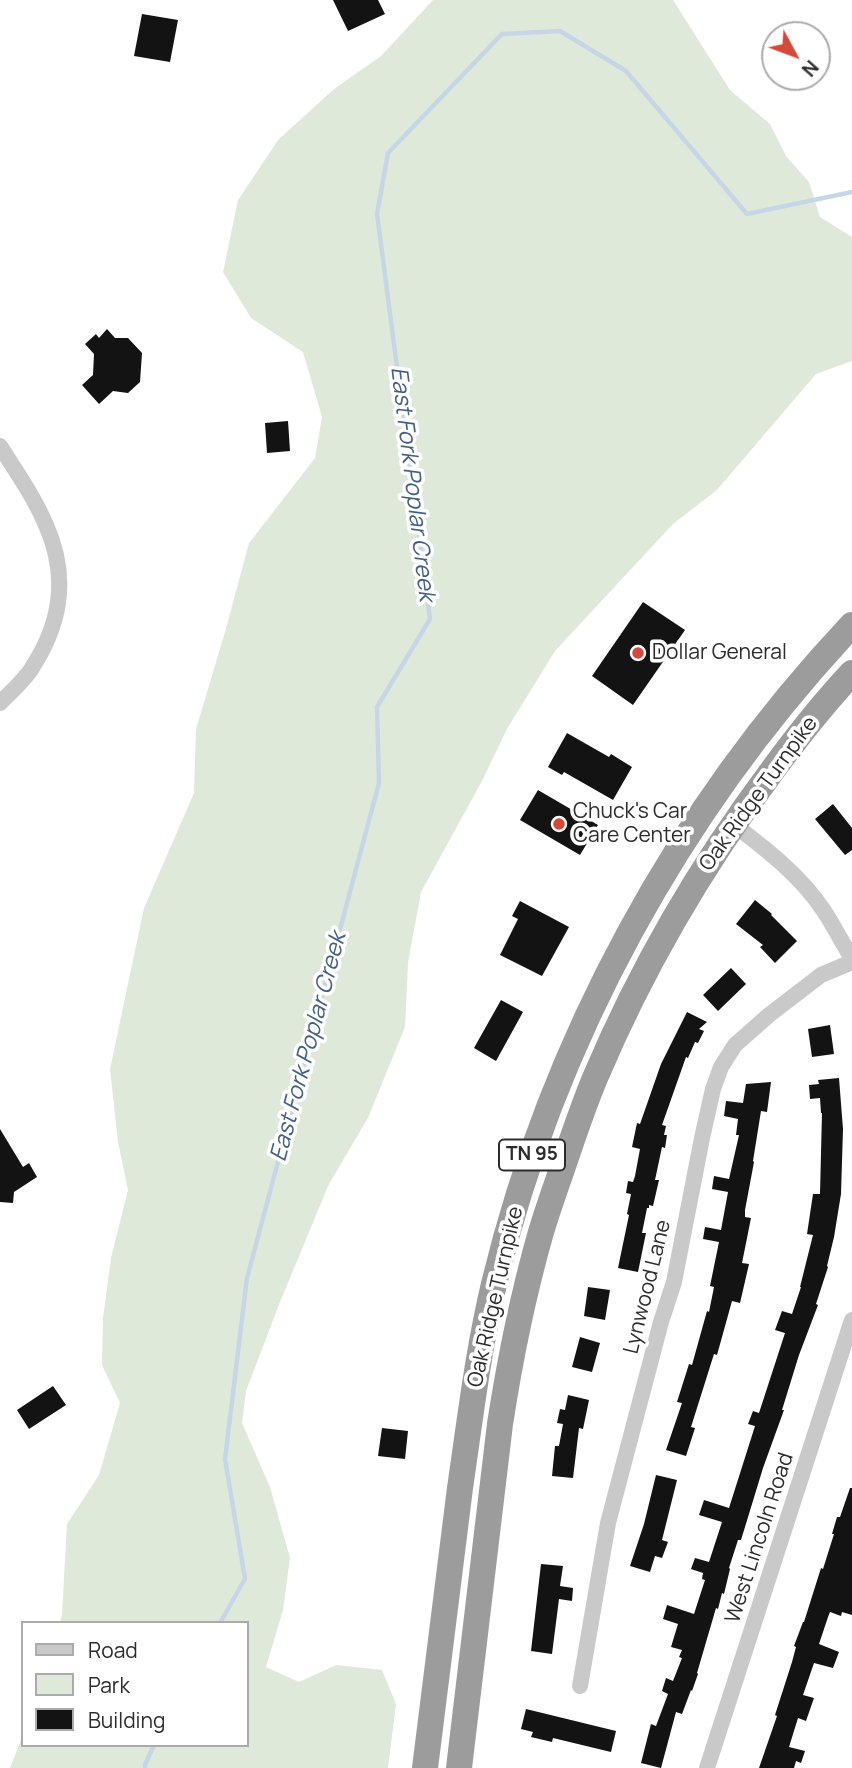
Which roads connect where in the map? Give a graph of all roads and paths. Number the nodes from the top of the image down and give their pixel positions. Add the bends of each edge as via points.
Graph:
1 (0, 446) edge
2 (852, 625) edge
3 (852, 673) edge
4 (0, 703) edge
5 (707, 805) junction
6 (733, 824) junction
7 (852, 960) edge
8 (852, 1320) edge
9 (580, 1686) dead end
10 (425, 1768) edge
11 (459, 1768) edge
12 (708, 1768) edge

1 - 4 street via 46,523 55,548 59,590 46,644 28,675
2 - 5 highway, Oak Ridge Turnpike / TN 95 via 776,712
3 - 6 highway, Oak Ridge Turnpike / TN 95
5 - 6 highway
5 - 10 highway, Oak Ridge Turnpike / TN 95 via 626,938 595,999 516,1203 494,1285 473,1396
6 - 7 street via 802,884
6 - 11 highway, Oak Ridge Turnpike / TN 95 via 669,928 630,1003 579,1119 541,1231 500,1424
7 - 9 street, Lynwood Lane via 821,975 769,1015 735,1045 721,1067 674,1282 608,1523
8 - 12 street, West Lincoln Road

